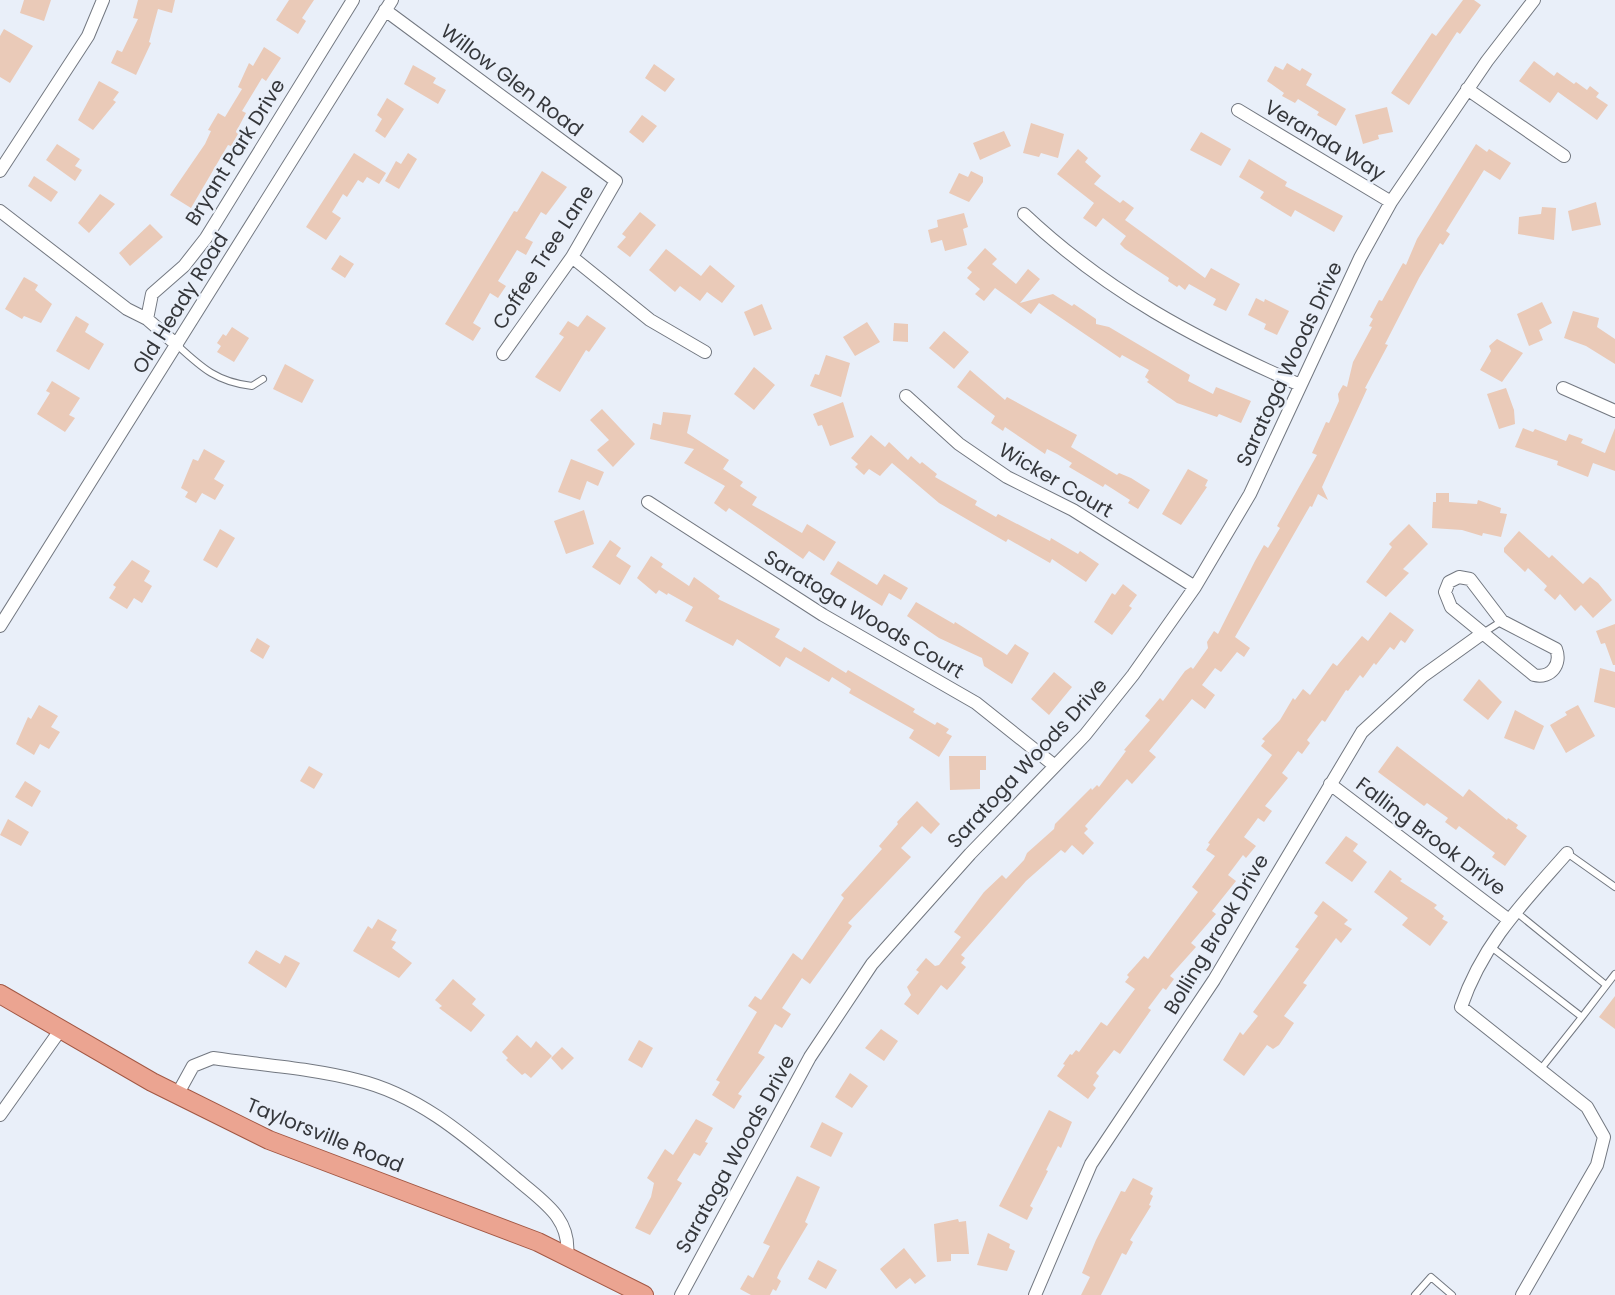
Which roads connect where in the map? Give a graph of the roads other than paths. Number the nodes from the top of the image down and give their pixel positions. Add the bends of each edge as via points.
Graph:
1 (103, 0) edge
2 (352, 0) edge
3 (1534, 0) edge
4 (388, 5) edge
5 (1467, 89) junction
6 (1238, 110) dead end
7 (1564, 156) dead end
8 (0, 171) edge
9 (616, 181) joint
10 (1391, 202) junction
11 (0, 211) edge
12 (1024, 214) dead end
13 (572, 256) junction
14 (147, 319) junction
15 (177, 345) junction
16 (705, 352) dead end
17 (503, 354) dead end
18 (263, 379) dead end
19 (1300, 385) junction
20 (1563, 388) dead end
21 (906, 396) dead end
22 (1615, 411) edge
23 (648, 502) dead end
24 (1195, 587) junction
25 (1502, 621) junction
26 (0, 626) edge
27 (1483, 633) junction
28 (1055, 766) junction
29 (1330, 784) junction
30 (1567, 853) joint
31 (1615, 887) edge
32 (1513, 916) junction
33 (1490, 946) junction
34 (1615, 974) edge
35 (1606, 985) junction
36 (0, 994) edge
37 (1582, 1017) junction
38 (61, 1029) junction
39 (1540, 1070) junction
40 (177, 1095) junction
41 (0, 1115) edge
42 (567, 1255) junction
43 (645, 1295) edge
44 (681, 1295) edge
45 (1035, 1295) edge
46 (1415, 1295) edge
47 (1452, 1295) edge
48 (1522, 1295) edge

1 - 8 street via 88,36
2 - 14 street, Bryant Park Drive via 206,238 184,266 152,294
3 - 5 street, Saratoga Woods Drive
4 - 9 street, Willow Glen Road
4 - 15 street, Old Heady Road
5 - 7 street
5 - 10 street, Saratoga Woods Drive
6 - 10 street, Veranda Way
9 - 13 street, Coffee Tree Lane
10 - 19 street, Saratoga Woods Drive
11 - 14 street via 127,309
12 - 19 street via 1078,261 1132,300 1214,347
13 - 16 street via 650,320
13 - 17 street, Coffee Tree Lane
14 - 15 street
15 - 18 lane via 208,373 234,384 252,386
15 - 26 street, Old Heady Road
19 - 24 street, Saratoga Woods Drive via 1250,494
20 - 22 street
21 - 24 street, Wicker Court via 959,444 1007,477 1073,510
23 - 28 street, Saratoga Woods Court via 824,615 976,703
24 - 28 street, Saratoga Woods Drive via 1133,675
25 - 27 lane
25 - 27 street via 1470,579 1454,579 1444,592 1447,603
25 - 27 street via 1556,649 1558,661 1551,672 1534,675
27 - 29 street, Bolling Brook Drive via 1423,676 1362,732
28 - 44 street, Saratoga Woods Drive via 905,925 840,1009
29 - 32 street, Falling Brook Drive
29 - 45 street, Bolling Brook Drive via 1214,980 1091,1164
30 - 31 lane
30 - 32 street
32 - 33 street
32 - 35 lane
33 - 37 lane
33 - 39 street via 1472,974 1461,1007
34 - 35 lane
35 - 37 lane
36 - 38 main road, Taylorsville Road
37 - 39 lane
38 - 40 main road, Taylorsville Road
38 - 41 street
39 - 48 street via 1587,1107 1604,1137 1597,1166
40 - 42 main road, Taylorsville Road via 308,1156 500,1226
40 - 42 street via 193,1066 213,1058 356,1079 399,1095 458,1130 554,1211 566,1231
42 - 43 main road, Taylorsville Road
46 - 47 lane via 1431,1277

